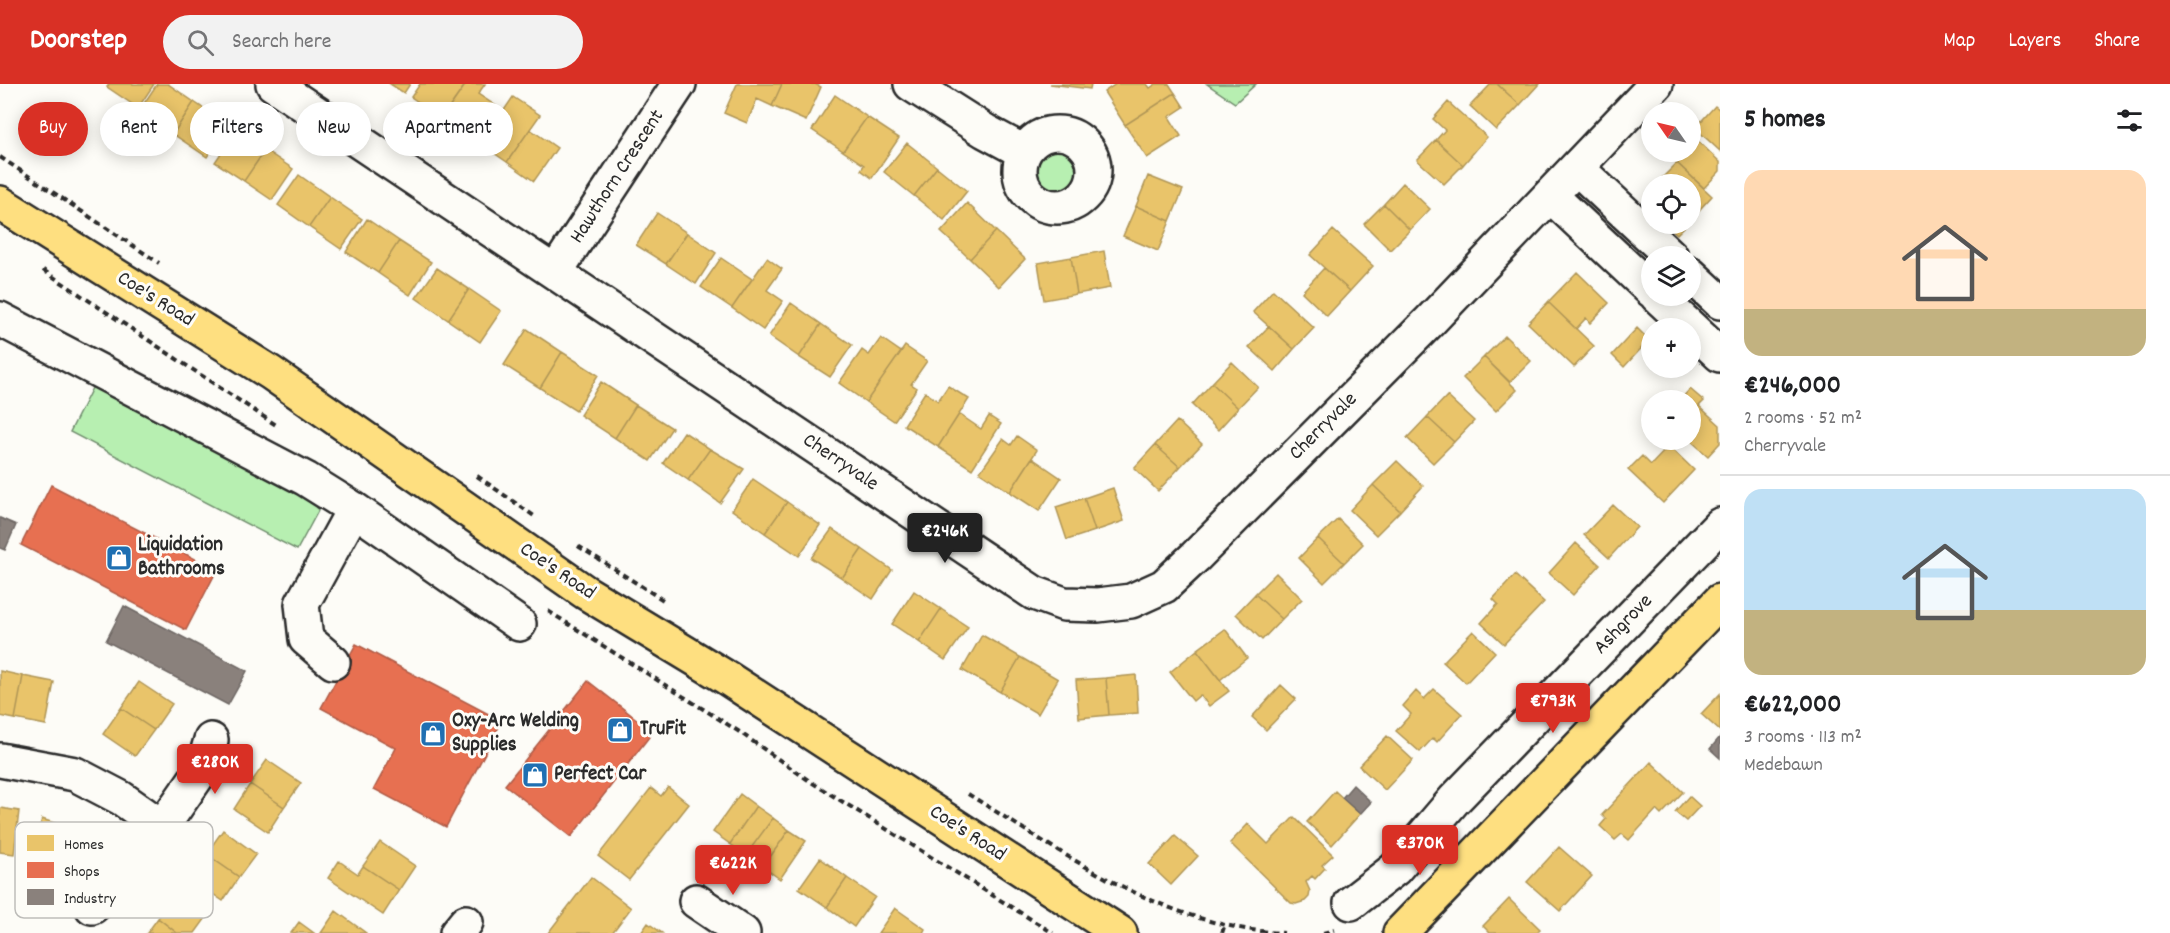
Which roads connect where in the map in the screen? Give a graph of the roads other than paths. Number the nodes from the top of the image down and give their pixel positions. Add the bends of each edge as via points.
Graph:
1 (273, 84) edge
2 (679, 84) edge
3 (911, 84) edge
4 (1656, 84) edge
5 (1024, 152) dead end
6 (1563, 182) junction
7 (0, 203) edge
8 (1656, 246) edge
9 (556, 271) junction
10 (1641, 278) edge
11 (1701, 284) edge
12 (1720, 302) edge
13 (1668, 306) edge
14 (0, 320) edge
15 (1720, 355) edge
16 (354, 509) junction
17 (1720, 525) edge
18 (1720, 601) edge
19 (519, 624) dead end
20 (333, 662) dead end
21 (211, 740) dead end
22 (0, 760) edge
23 (155, 822) edge
24 (165, 822) edge
25 (696, 901) dead end
26 (1351, 903) dead end
27 (742, 933) edge
28 (1120, 933) edge
29 (1400, 933) edge

1 - 9 street, Cherryvale
2 - 9 street, Hawthorn Crescent
3 - 5 street
4 - 6 street, Cherryvale
6 - 8 street
6 - 9 street, Cherryvale via 1196,557 1164,586 1131,601 1098,605 1064,604 1034,593
6 - 10 street
7 - 28 main road, Coe's Road via 271,373 585,592 727,678
11 - 12 street
13 - 15 street
14 - 16 street via 194,418
16 - 19 street
16 - 20 street via 302,604 306,639
17 - 26 street, Ashgrove via 1454,800 1395,868
18 - 29 main road
21 - 24 street via 203,768
22 - 23 street via 75,774 121,798
25 - 27 street

